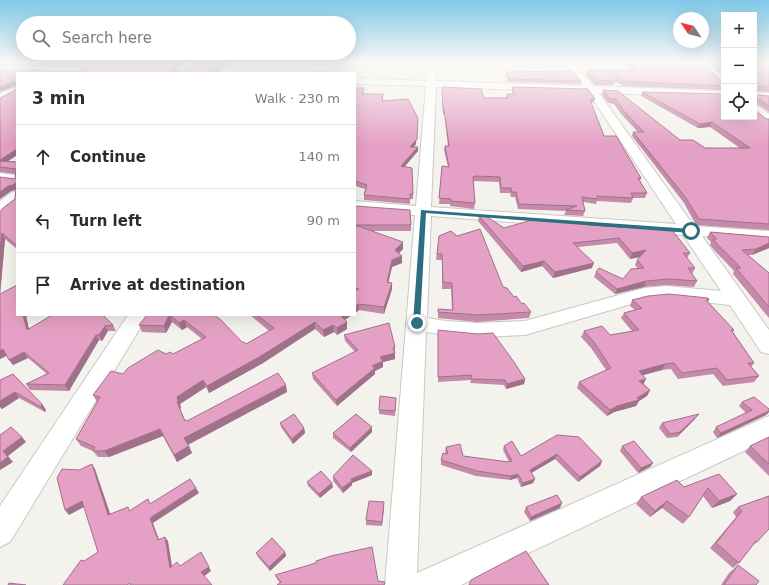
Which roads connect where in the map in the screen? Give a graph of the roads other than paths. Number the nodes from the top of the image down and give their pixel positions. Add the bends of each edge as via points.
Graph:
1 (15, 90) edge
2 (430, 90) edge
3 (592, 90) edge
4 (626, 90) edge
5 (721, 94) edge
6 (757, 95) edge
7 (769, 96) edge
8 (0, 98) edge
9 (757, 110) edge
10 (769, 120) edge
11 (0, 177) edge
12 (16, 179) edge
13 (16, 197) edge
14 (356, 206) edge
15 (0, 209) edge
16 (423, 212) junction
17 (691, 231) junction
18 (769, 236) edge
19 (737, 299) junction
20 (137, 316) edge
21 (417, 323) junction
22 (769, 346) edge
23 (769, 427) edge
24 (0, 532) edge
25 (401, 585) edge
26 (426, 585) edge

1 - 8 street
2 - 16 street
3 - 17 street
4 - 5 street
6 - 7 street
9 - 10 street
11 - 12 street
13 - 15 street
14 - 16 street
16 - 17 street
16 - 21 street
17 - 18 street
17 - 19 street
19 - 21 street via 666,292 644,294 524,328 477,330
19 - 22 street
20 - 24 street
21 - 25 street
23 - 26 street

